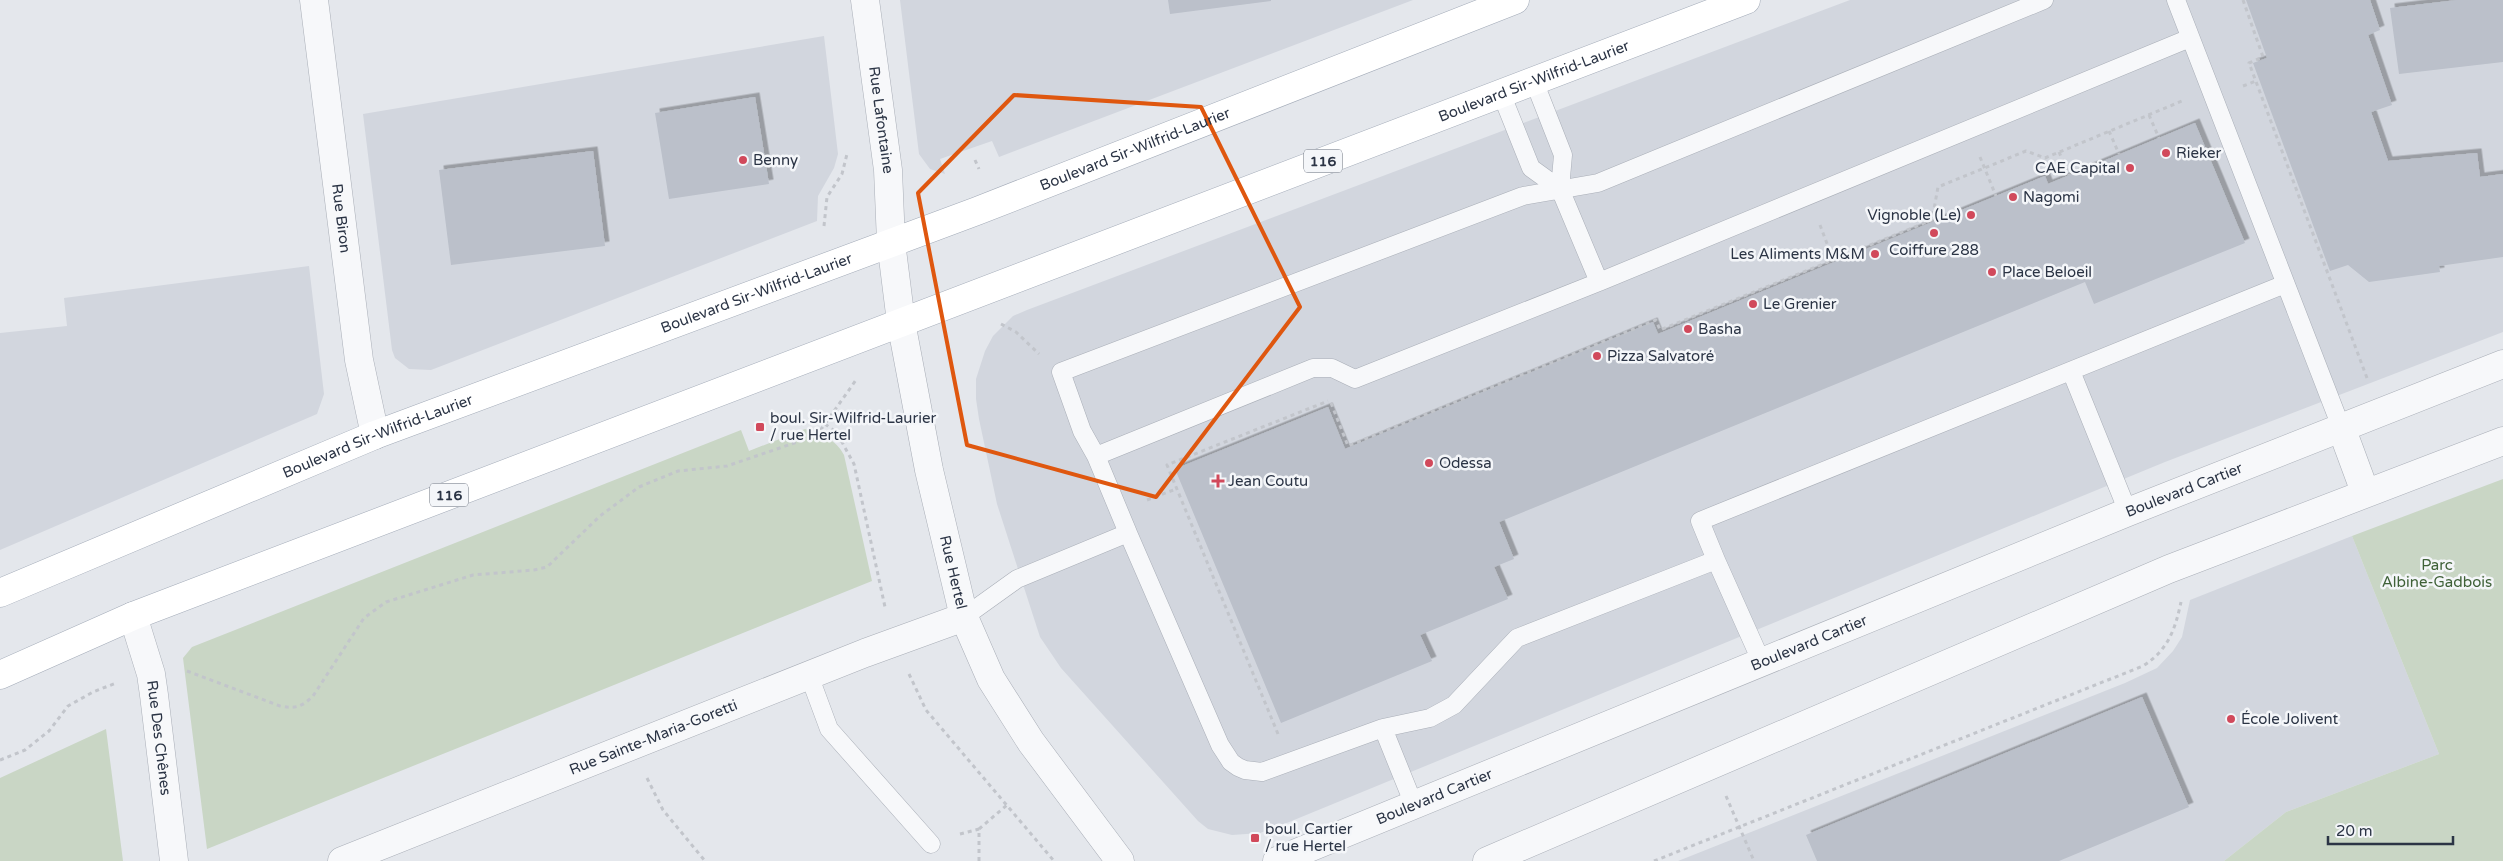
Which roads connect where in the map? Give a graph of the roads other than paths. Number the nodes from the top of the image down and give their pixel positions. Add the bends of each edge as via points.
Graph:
1 (314, 0) edge
2 (866, 0) edge
3 (1515, 0) edge
4 (1746, 0) edge
5 (2044, 0) edge
6 (2176, 0) edge
7 (2190, 38) junction
8 (1534, 81) junction
9 (1501, 93) junction
10 (1560, 189) junction
11 (892, 242) junction
12 (1598, 282) junction
13 (2285, 284) junction
14 (901, 322) junction
15 (2503, 364) edge
16 (2071, 371) junction
17 (2341, 427) junction
18 (375, 435) junction
19 (2503, 441) edge
20 (1096, 456) junction
21 (2366, 492) junction
22 (2128, 512) junction
23 (1128, 533) junction
24 (1716, 560) junction
25 (0, 592) edge
26 (133, 616) junction
27 (964, 617) junction
28 (1762, 662) junction
29 (0, 675) edge
30 (809, 675) junction
31 (1383, 728) junction
32 (1414, 805) junction
33 (931, 844) dead end
34 (383, 854) edge
35 (174, 861) edge
36 (342, 861) edge
37 (1120, 861) edge
38 (1277, 861) edge
39 (1487, 861) edge

1 - 18 street, Rue Biron via 358,360
2 - 11 street, Rue Lafontaine via 888,170
3 - 11 main road, Boulevard Sir-Wilfrid-Laurier
4 - 8 main road, Boulevard Sir-Wilfrid-Laurier / 116
5 - 10 lane via 1598,183
6 - 7 lane
7 - 12 lane
7 - 13 lane
8 - 9 main road, Boulevard Sir-Wilfrid-Laurier / 116
8 - 10 lane via 1563,155
9 - 10 lane via 1531,168
9 - 14 main road, Boulevard Sir-Wilfrid-Laurier / 116
10 - 12 lane
10 - 20 lane via 1523,196 1061,372 1082,431
11 - 14 street, Rue Hertel
11 - 18 main road, Boulevard Sir-Wilfrid-Laurier
12 - 20 lane via 1355,379 1332,368 1313,368
13 - 16 lane
13 - 17 lane
14 - 26 main road, Boulevard Sir-Wilfrid-Laurier / 116
14 - 27 street, Rue Hertel via 924,446
15 - 17 street, Boulevard Cartier
16 - 22 lane
16 - 24 lane via 1700,521
17 - 21 street
17 - 22 street, Boulevard Cartier
18 - 25 main road, Boulevard Sir-Wilfrid-Laurier
19 - 21 street
20 - 23 lane
21 - 39 street via 2191,560
22 - 28 street, Boulevard Cartier
23 - 27 lane via 1017,579
23 - 31 lane via 1211,727 1231,762 1245,770 1262,772
24 - 28 lane
24 - 31 lane via 1517,638 1454,705 1430,718
26 - 29 main road, Boulevard Sir-Wilfrid-Laurier / 116
26 - 35 street, Rue Des Chênes via 151,674
27 - 30 street, Rue Sainte-Maria-Goretti
27 - 37 street, Rue Hertel via 991,679 1031,742
28 - 32 street, Boulevard Cartier
30 - 33 lane via 829,729
30 - 34 street, Rue Sainte-Maria-Goretti
31 - 32 lane
32 - 38 street, Boulevard Cartier
34 - 36 street, Rue Sainte-Maria-Goretti

